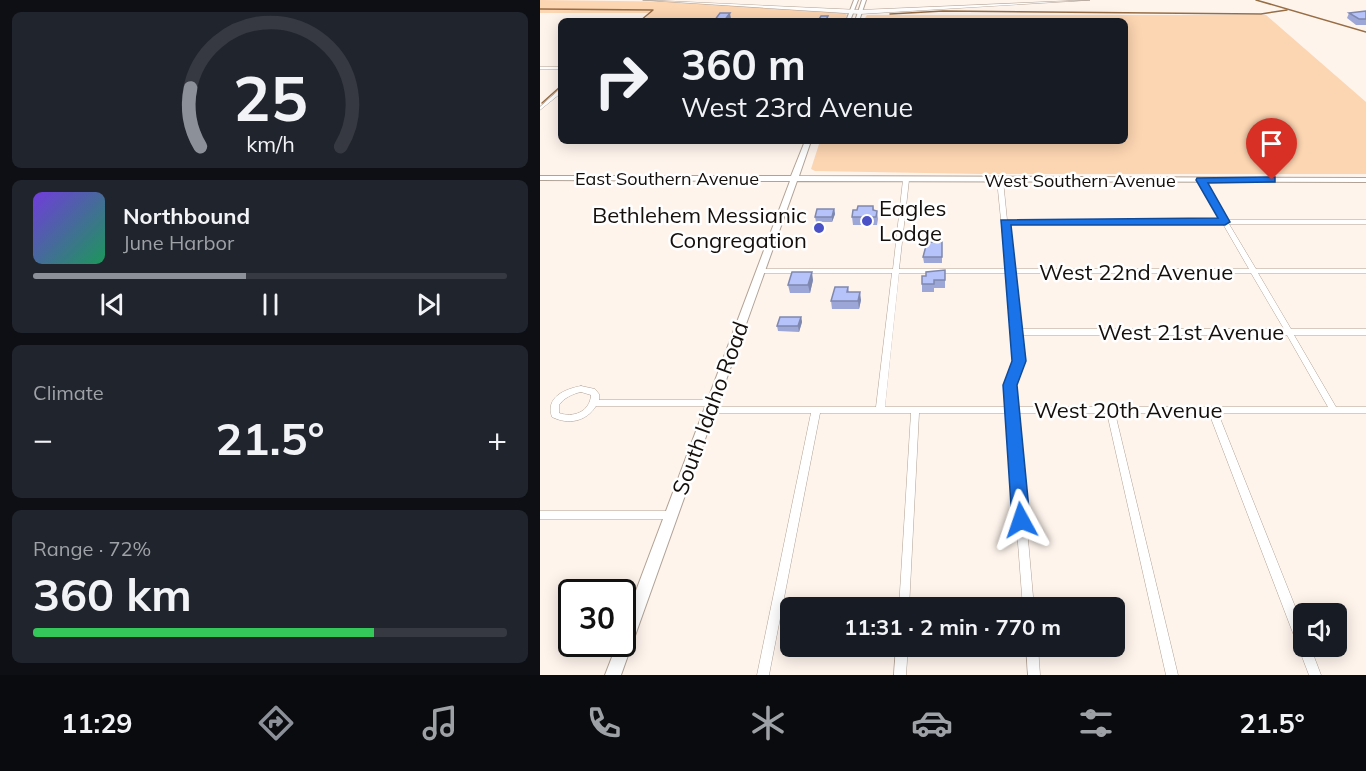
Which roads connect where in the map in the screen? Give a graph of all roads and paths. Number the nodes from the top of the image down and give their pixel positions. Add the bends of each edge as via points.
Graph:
1 (646, 0) edge
2 (856, 0) edge
3 (864, 0) edge
4 (1087, 0) edge
5 (856, 12) junction
6 (851, 18) edge
7 (856, 18) edge
8 (540, 68) edge
9 (558, 68) edge
10 (558, 94) edge
11 (541, 108) edge
12 (807, 144) edge
13 (540, 178) edge
14 (795, 178) junction
15 (906, 180) junction
16 (1000, 180) junction
17 (1201, 180) junction
18 (1366, 180) edge
19 (1005, 222) junction
20 (1225, 222) junction
21 (1366, 222) edge
22 (761, 271) junction
23 (896, 271) junction
24 (1366, 271) edge
25 (1010, 272) junction
26 (1254, 272) junction
27 (1287, 332) junction
28 (1366, 332) edge
29 (1016, 333) junction
30 (595, 403) junction
31 (711, 406) junction
32 (880, 410) junction
33 (915, 410) junction
34 (1011, 410) junction
35 (1110, 410) junction
36 (1212, 410) junction
37 (1334, 410) junction
38 (1366, 410) edge
39 (816, 411) junction
40 (671, 514) junction
41 (540, 515) edge
42 (905, 597) edge
43 (1028, 597) edge
44 (1293, 618) edge
45 (901, 657) edge
46 (1033, 657) edge
47 (1308, 657) edge
48 (613, 675) edge
49 (763, 675) edge
50 (900, 675) edge
51 (1034, 675) edge
52 (1172, 675) edge
53 (1315, 675) edge

1 - 5 highway
2 - 5 main road
3 - 5 main road
4 - 5 highway
5 - 6 main road
5 - 7 main road
8 - 9 street
10 - 11 street
12 - 14 main road, South Idaho Road
13 - 14 main road, East Southern Avenue
14 - 15 main road, West Southern Avenue
14 - 22 main road, South Idaho Road
15 - 16 main road, West Southern Avenue
15 - 23 street
16 - 17 main road, West Southern Avenue
16 - 19 street
17 - 18 main road, West Southern Avenue
17 - 20 street
19 - 20 street
19 - 25 street
20 - 21 street
20 - 26 street
22 - 23 street, West 22nd Avenue
22 - 31 main road, South Idaho Road
23 - 25 street, West 22nd Avenue
23 - 32 street
24 - 26 street, West 22nd Avenue
25 - 26 street, West 22nd Avenue
25 - 29 street
26 - 27 street
27 - 28 street, West 21st Avenue
27 - 29 street, West 21st Avenue
27 - 37 street
29 - 34 street via 1019,361 1010,385
30 - 30 street via 592,391 574,390 561,397 553,411 559,418 572,418
30 - 31 street, West 20th Avenue
31 - 39 street, West 20th Avenue
31 - 40 main road, South Idaho Road
32 - 33 street, West 20th Avenue
32 - 39 street, West 20th Avenue
33 - 34 street, West 20th Avenue
33 - 42 street
34 - 35 street, West 20th Avenue
34 - 43 street
35 - 36 street, West 20th Avenue
35 - 52 street
36 - 37 street, West 20th Avenue
36 - 44 street
37 - 38 street, West 20th Avenue
39 - 49 street
40 - 41 street
40 - 48 main road, South Idaho Road
45 - 50 street
46 - 51 street
47 - 53 street

